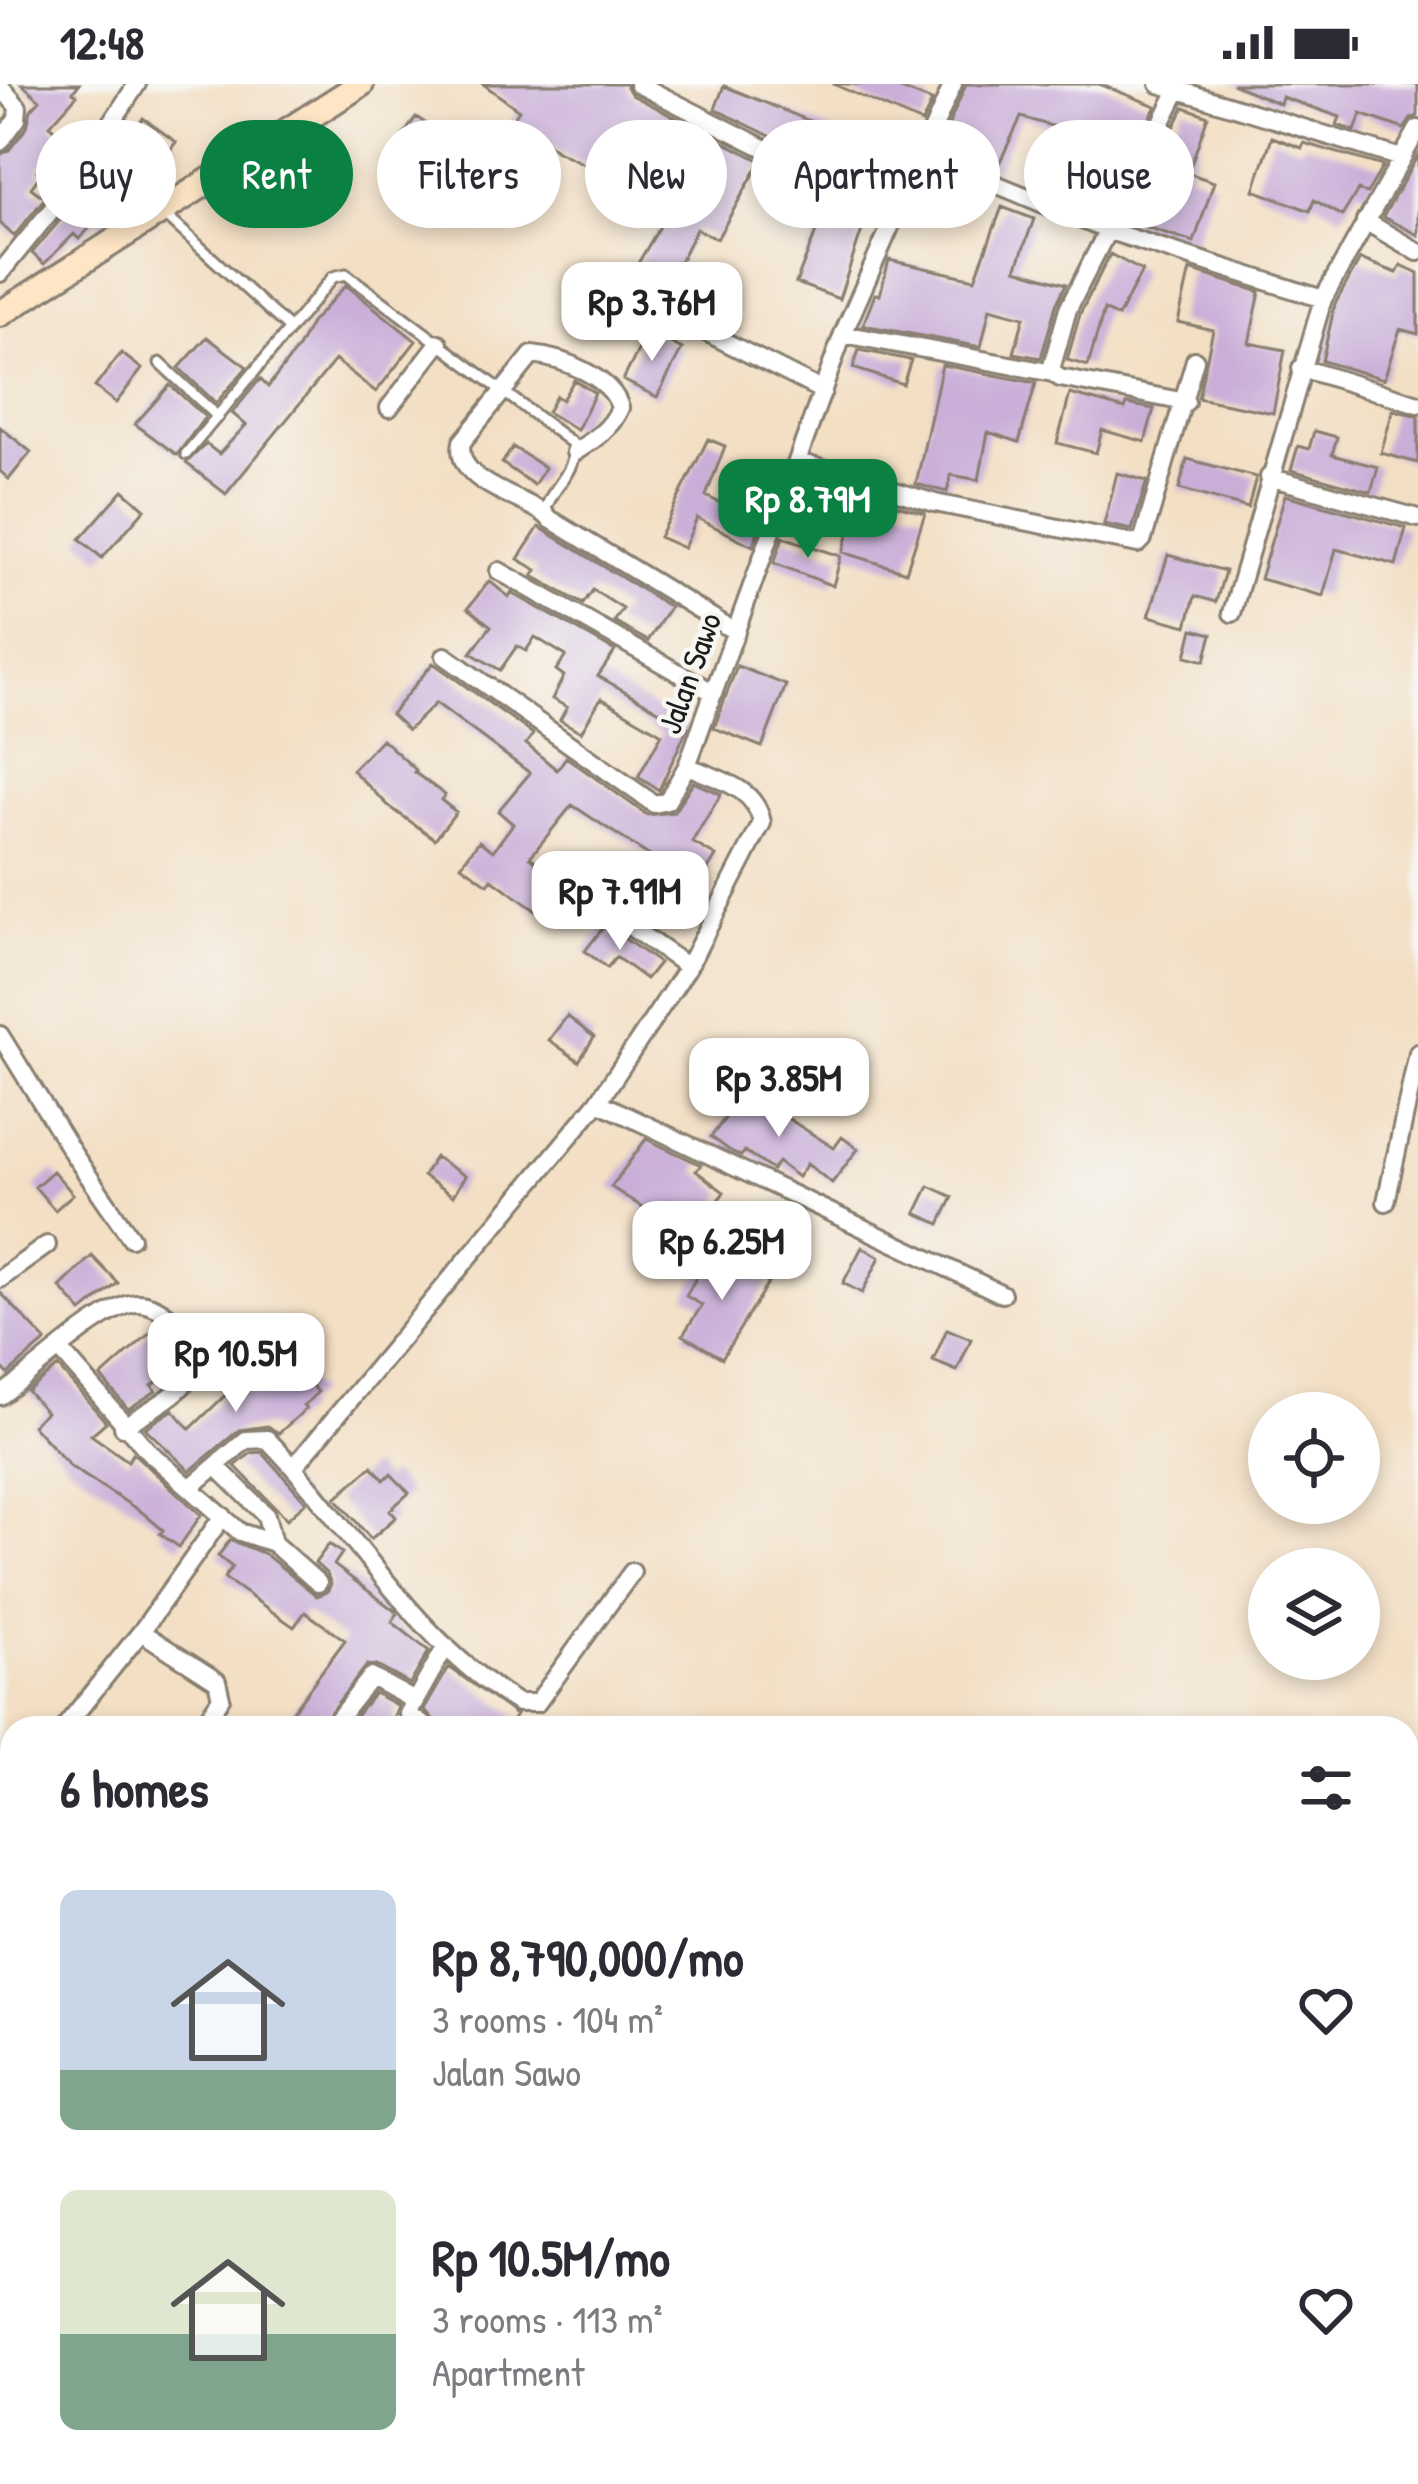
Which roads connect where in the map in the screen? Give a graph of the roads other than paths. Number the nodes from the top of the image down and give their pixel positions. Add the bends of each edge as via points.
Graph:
1 (137, 84) edge
2 (361, 84) edge
3 (638, 84) edge
4 (952, 84) edge
5 (1159, 84) edge
6 (0, 86) edge
7 (1178, 90) junction
8 (1207, 91) edge
9 (936, 120) edge
10 (1418, 129) edge
11 (751, 141) edge
12 (0, 142) edge
13 (1401, 158) junction
14 (1000, 186) edge
15 (176, 202) edge
16 (1365, 221) junction
17 (176, 226) edge
18 (136, 228) edge
19 (888, 228) edge
20 (1108, 231) junction
21 (1418, 252) edge
22 (0, 273) edge
23 (1323, 299) junction
24 (646, 302) dead end
25 (0, 314) edge
26 (290, 329) junction
27 (844, 334) junction
28 (439, 344) junction
29 (1196, 360) dead end
30 (160, 363) dead end
31 (1301, 368) junction
32 (1053, 373) junction
33 (500, 391) junction
34 (823, 392) junction
35 (1186, 402) junction
36 (1418, 404) edge
37 (389, 408) dead end
38 (218, 417) junction
39 (575, 452) junction
40 (186, 454) dead end
41 (800, 462) junction
42 (1269, 477) junction
43 (544, 512) junction
44 (1418, 518) edge
45 (499, 571) dead end
46 (1232, 613) dead end
47 (736, 632) junction
48 (445, 656) dead end
49 (714, 693) junction
50 (687, 766) junction
51 (606, 910) dead end
52 (688, 967) junction
53 (0, 1035) edge
54 (1418, 1053) edge
55 (598, 1102) junction
56 (1386, 1202) dead end
57 (131, 1238) dead end
58 (47, 1245) dead end
59 (0, 1279) edge
60 (1002, 1294) dead end
61 (61, 1351) junction
62 (0, 1396) edge
63 (124, 1427) junction
64 (216, 1466) junction
65 (294, 1467) junction
66 (191, 1487) junction
67 (223, 1516) junction
68 (273, 1543) junction
69 (632, 1572) dead end
70 (318, 1583) dead end
71 (141, 1631) junction
72 (446, 1646) junction
73 (407, 1714) edge
74 (74, 1716) edge
75 (209, 1716) edge
76 (340, 1716) edge

1 - 22 street
2 - 15 main road
3 - 11 street
4 - 9 street, Jalan Sawo
5 - 7 street
6 - 12 street via 18,107
7 - 8 street
7 - 20 street
8 - 13 street
10 - 13 street
13 - 16 street
14 - 20 street
16 - 21 street
16 - 23 street
17 - 26 lane
18 - 25 main road
19 - 27 street, Jalan Sawo
20 - 23 street
20 - 32 street via 1068,309
23 - 31 street
24 - 34 street
26 - 28 lane via 342,273
26 - 38 lane
27 - 32 street
27 - 34 street, Jalan Sawo
28 - 33 lane
28 - 37 street
29 - 35 street
30 - 38 lane
31 - 36 street
31 - 42 street
32 - 35 street
33 - 39 lane
33 - 39 street via 532,355 616,394 615,420
33 - 43 street via 462,442 464,464
34 - 41 street, Jalan Sawo
35 - 41 street via 1138,544 934,502
38 - 40 lane
39 - 43 lane
41 - 47 street, Jalan Sawo
42 - 44 street
42 - 46 street
43 - 47 street
45 - 49 street
47 - 49 street, Jalan Sawo
48 - 50 street, Jalan Sawo via 654,804 667,801
49 - 50 street, Jalan Sawo
50 - 52 street via 749,794 762,823
51 - 52 street
52 - 55 street
53 - 57 street
54 - 56 street
55 - 60 street
55 - 65 street
58 - 59 street
61 - 62 street
61 - 63 street
61 - 63 street via 131,1304 165,1312 194,1349 195,1367 187,1383
63 - 66 street
64 - 65 street via 261,1437
64 - 66 street
64 - 68 street via 266,1515
65 - 72 street
66 - 67 street
67 - 68 street via 240,1532
67 - 71 street
68 - 70 street
69 - 72 street via 531,1706 497,1691
71 - 74 street
71 - 75 street via 218,1681 221,1698
72 - 73 street
73 - 76 street via 368,1677

